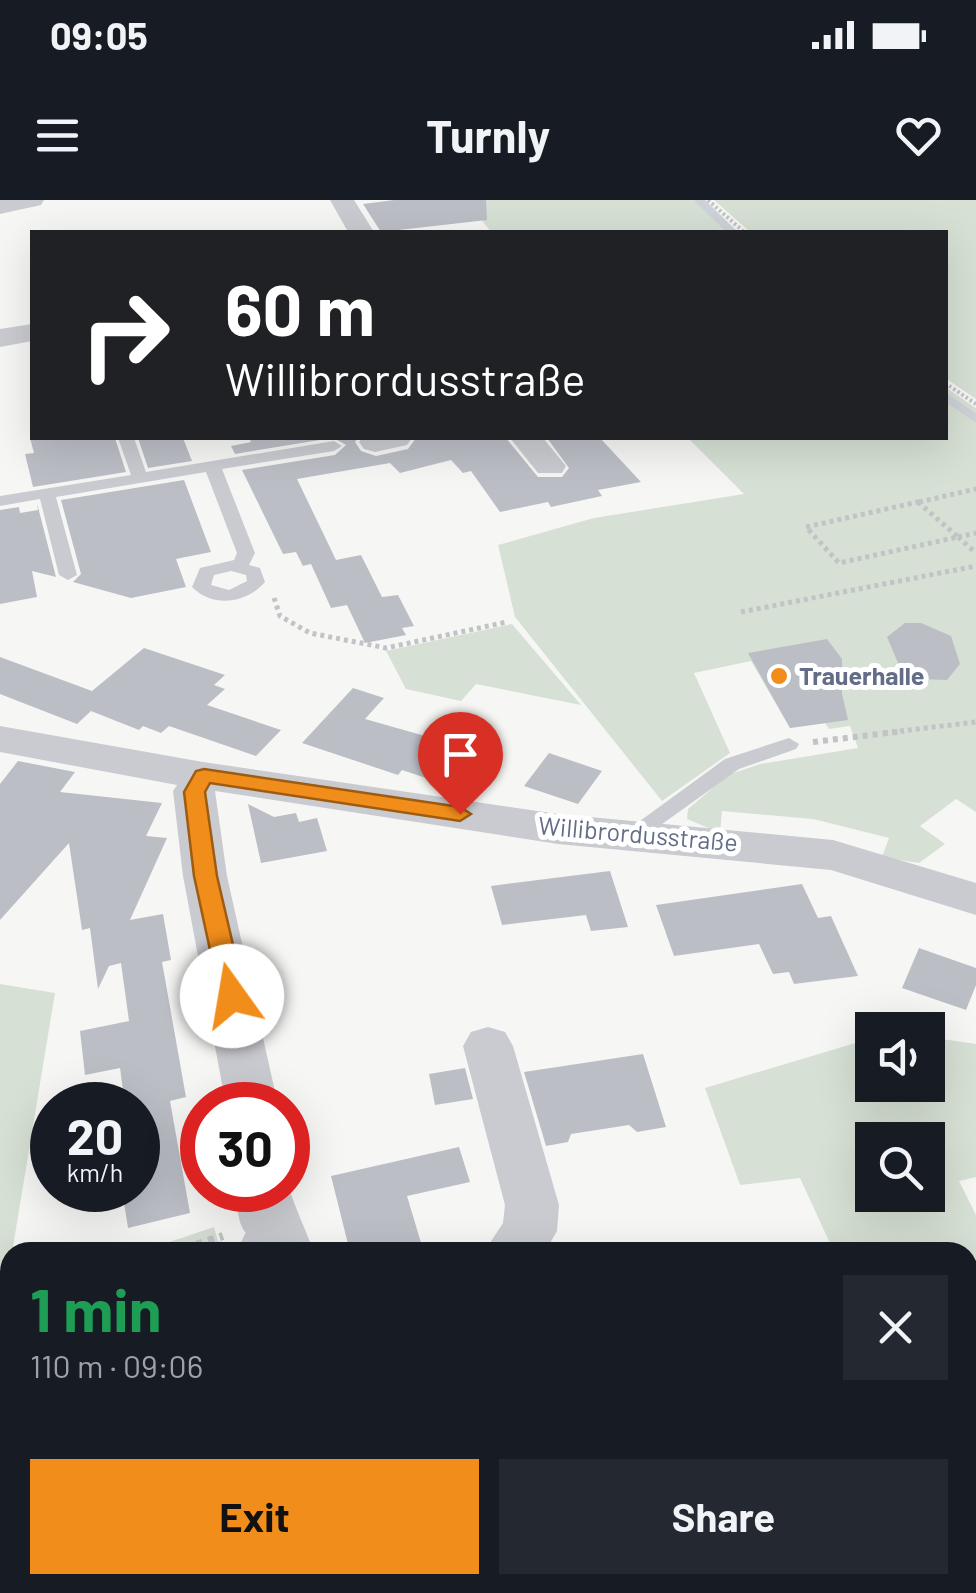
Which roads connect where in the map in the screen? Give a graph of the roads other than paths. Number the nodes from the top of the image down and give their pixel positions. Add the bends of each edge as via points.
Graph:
1 (32, 200) edge
2 (342, 200) edge
3 (0, 206) edge
4 (360, 230) edge
5 (30, 332) edge
6 (0, 338) edge
7 (127, 440) edge
8 (239, 440) edge
9 (528, 440) edge
10 (334, 446) dead end
11 (250, 461) junction
12 (550, 466) dead end
13 (213, 468) junction
14 (141, 480) junction
15 (47, 494) junction
16 (0, 501) edge
17 (240, 566) junction
18 (68, 576) dead end
19 (0, 739) edge
20 (789, 744) road end
21 (204, 776) junction
22 (628, 837) junction
23 (976, 899) edge
24 (488, 1046) dead end
25 (247, 1082) edge
26 (521, 1242) edge

1 - 3 street
2 - 4 street
5 - 6 street
7 - 14 lane
8 - 11 lane
9 - 12 street
10 - 11 lane
11 - 13 lane
13 - 14 lane
13 - 17 lane via 246,553
14 - 15 lane
15 - 16 lane
15 - 18 lane
17 - 17 lane via 206,572 201,587 238,595 256,582 254,572
19 - 21 street, Willibrordusstraße
20 - 22 lane via 732,764
21 - 22 street, Willibrordusstraße
21 - 25 street via 194,792
22 - 23 street, Willibrordusstraße via 833,855
24 - 26 street via 532,1205 530,1231

